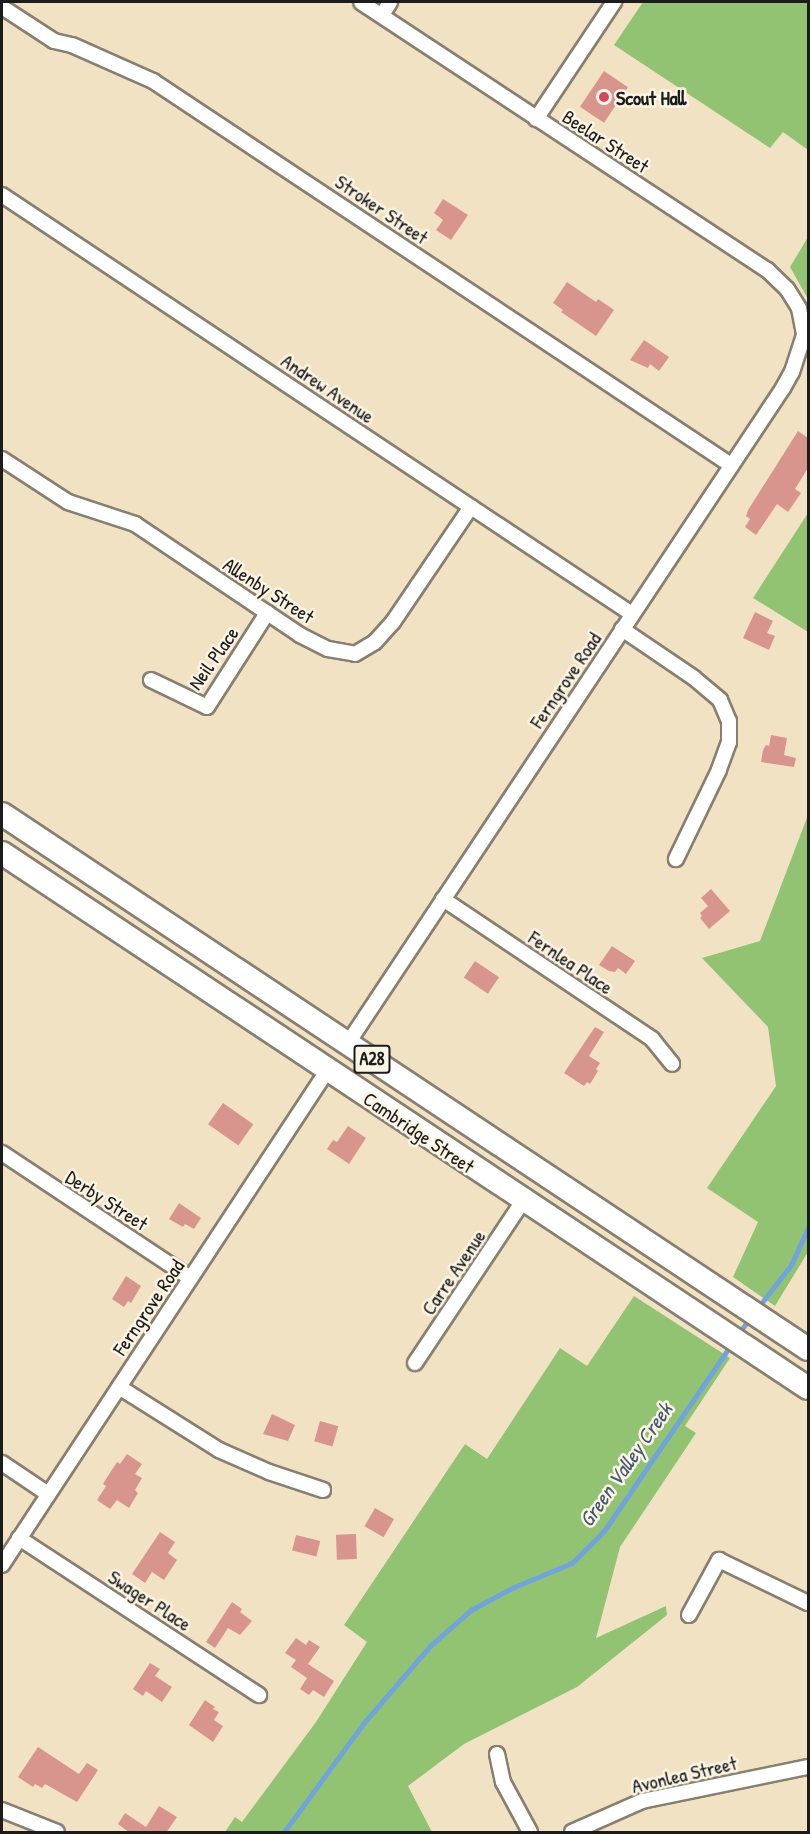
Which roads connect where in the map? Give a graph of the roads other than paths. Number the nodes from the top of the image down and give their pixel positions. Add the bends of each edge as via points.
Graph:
1 (361, 2) edge
2 (390, 2) edge
3 (614, 2) edge
4 (2, 7) edge
5 (382, 15) junction
6 (536, 119) junction
7 (2, 195) edge
8 (804, 334) joint
9 (2, 459) edge
10 (731, 465) junction
11 (471, 507) junction
12 (267, 613) junction
13 (632, 614) junction
14 (622, 629) junction
15 (151, 680) dead end
16 (2, 814) edge
17 (2, 853) edge
18 (676, 859) dead end
19 (443, 899) junction
20 (348, 1043) junction
21 (672, 1064) dead end
22 (327, 1071) junction
23 (2, 1153) edge
24 (523, 1201) junction
25 (190, 1278) junction
26 (808, 1349) edge
27 (415, 1363) dead end
28 (119, 1387) junction
29 (808, 1389) edge
30 (2, 1463) edge
31 (324, 1490) dead end
32 (48, 1494) junction
33 (19, 1538) junction
34 (2, 1565) edge
35 (808, 1603) edge
36 (689, 1615) dead end
37 (259, 1695) dead end
38 (497, 1754) dead end
39 (808, 1767) edge
40 (2, 1810) edge
41 (57, 1833) edge
42 (530, 1833) edge
43 (572, 1833) edge

1 - 5 street, Beelar Street
2 - 5 street
3 - 6 street
4 - 10 street, Stroker Street via 54,41 82,49 153,81
5 - 6 street, Beelar Street
6 - 8 street, Beelar Street via 767,270 787,289 799,308
7 - 11 street, Andrew Avenue
8 - 10 street, Ferngrove Road via 792,372
9 - 12 street, Allenby Street via 68,502 135,524
10 - 13 street, Ferngrove Road
11 - 12 street, Allenby Street via 393,622 375,642 355,654 328,649
11 - 13 street, Andrew Avenue
12 - 15 street, Neil Place via 207,707
13 - 14 street, Ferngrove Road
14 - 18 street via 720,700 729,721 729,742 719,770
14 - 19 street, Ferngrove Road
16 - 20 highway, Cambridge Street / A28
17 - 22 highway, Cambridge Street / A28
19 - 20 street, Ferngrove Road
19 - 21 street, Fernlea Place via 652,1039
20 - 26 highway, Cambridge Street / A28
22 - 24 highway, Cambridge Street / A28
22 - 25 street, Ferngrove Road
23 - 25 street, Derby Street
24 - 27 street, Carre Avenue
24 - 29 highway, Cambridge Street / A28
25 - 28 street, Ferngrove Road
28 - 31 street via 219,1450
28 - 32 street, Ferngrove Road
30 - 32 street
32 - 33 street, Ferngrove Road
33 - 34 street, Ferngrove Road
33 - 37 street, Swager Place
35 - 36 street via 719,1560
38 - 42 street via 503,1782
39 - 43 street, Avonlea Street via 642,1801
40 - 41 street

